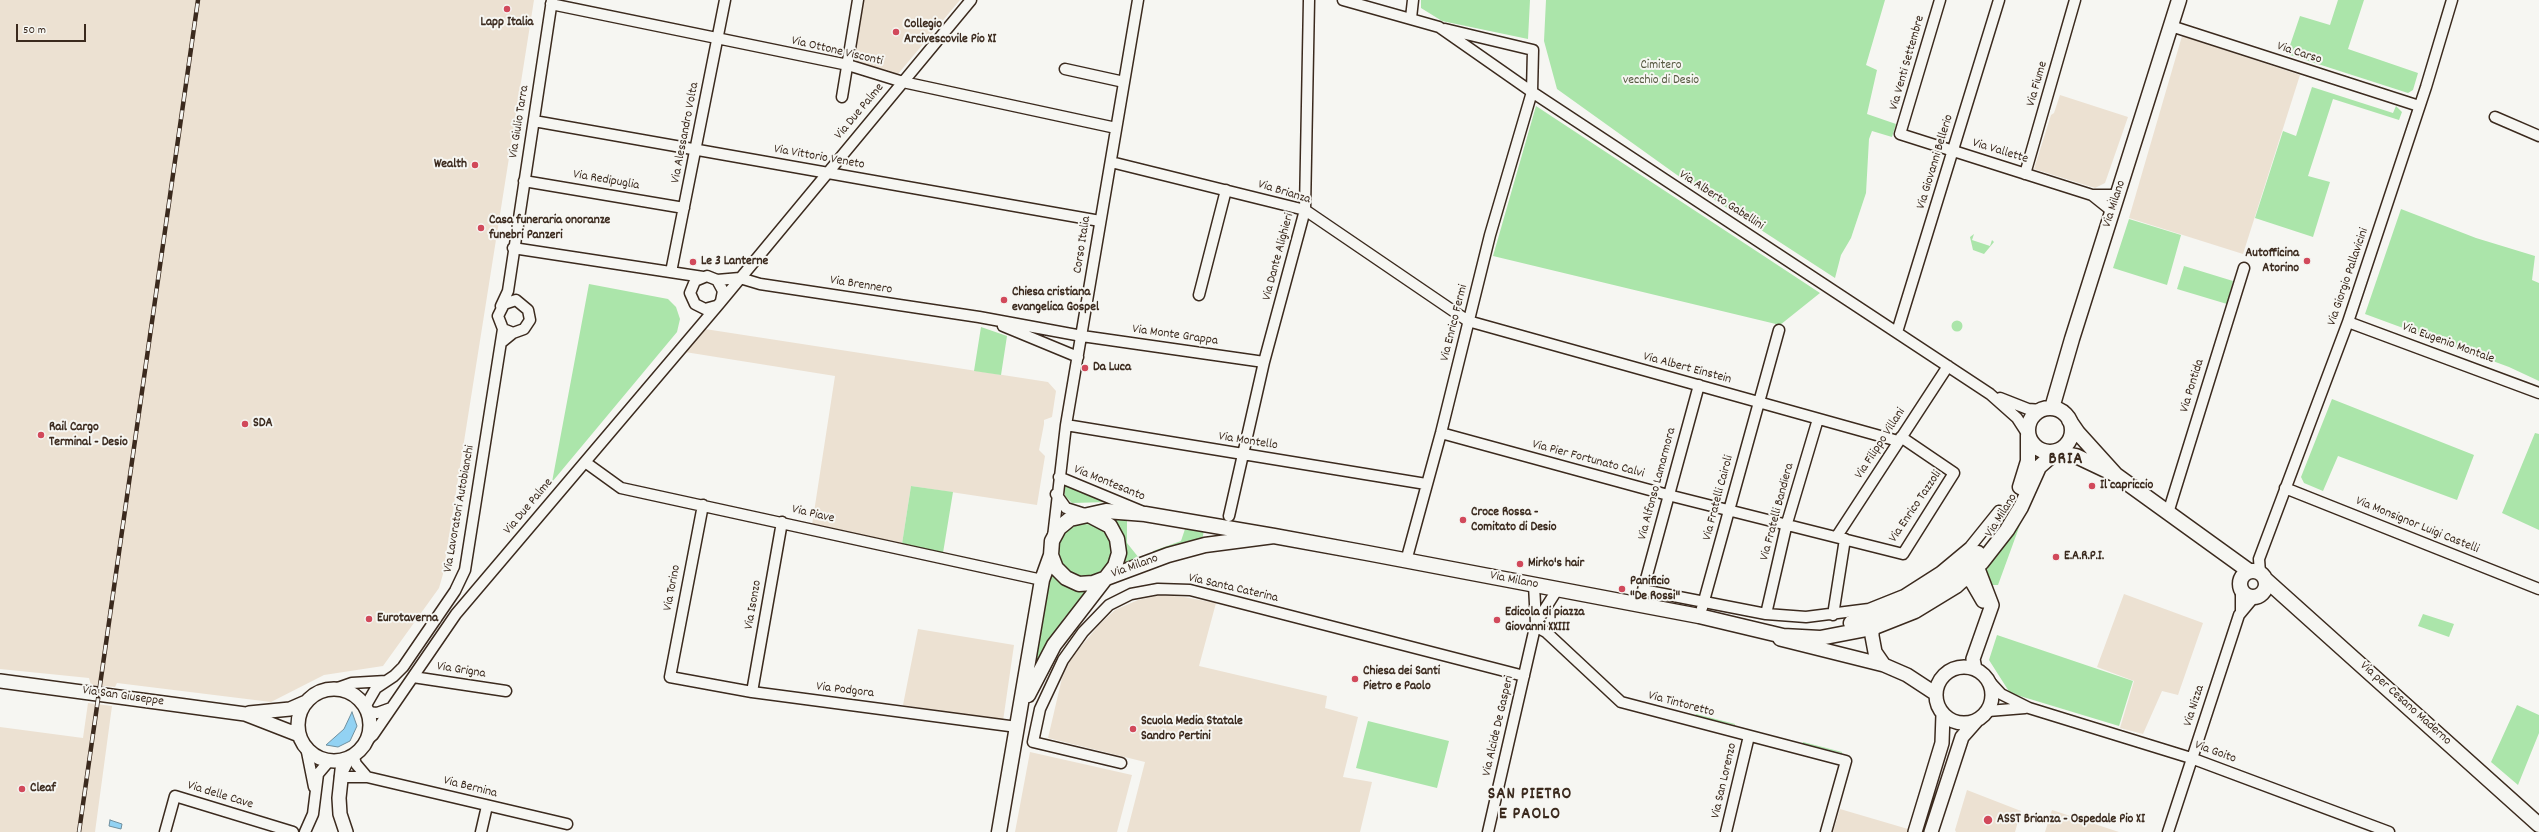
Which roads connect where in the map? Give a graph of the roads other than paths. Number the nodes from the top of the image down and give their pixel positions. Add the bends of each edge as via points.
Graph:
1 (725, 0) edge
2 (858, 0) edge
3 (971, 0) edge
4 (1138, 0) edge
5 (1310, 0) edge
6 (1343, 0) edge
7 (1412, 0) edge
8 (1940, 0) edge
9 (1999, 0) edge
10 (2075, 0) edge
11 (2179, 0) edge
12 (2452, 0) edge
13 (551, 2) edge
14 (1411, 18) junction
15 (2171, 26) junction
16 (1439, 27) junction
17 (718, 40) junction
18 (1533, 50) joint
19 (848, 66) junction
20 (1065, 69) dead end
21 (903, 82) junction
22 (1124, 82) junction
23 (1532, 92) junction
24 (842, 96) dead end
25 (2419, 106) junction
26 (2495, 117) dead end
27 (534, 121) junction
28 (1116, 128) junction
29 (1900, 134) joint
30 (2539, 136) edge
31 (696, 150) junction
32 (1953, 151) junction
33 (1111, 162) junction
34 (827, 172) junction
35 (2025, 174) junction
36 (524, 181) junction
37 (1226, 190) junction
38 (2118, 194) junction
39 (2092, 195) junction
40 (684, 208) junction
41 (1305, 210) junction
42 (2112, 211) junction
43 (1100, 221) junction
44 (513, 248) junction
45 (2244, 268) dead end
46 (676, 273) junction
47 (703, 276) junction
48 (740, 278) junction
49 (717, 280) junction
50 (690, 290) junction
51 (1199, 295) dead end
52 (506, 299) junction
53 (719, 304) junction
54 (699, 307) junction
55 (979, 317) junction
56 (1468, 321) junction
57 (2348, 322) junction
58 (503, 329) junction
59 (696, 330) junction
60 (1779, 330) dead end
61 (1897, 332) junction
62 (514, 333) junction
63 (1082, 336) junction
64 (502, 342) junction
65 (1078, 357) junction
66 (1264, 362) junction
67 (1948, 366) junction
68 (1699, 385) junction
69 (2539, 393) edge
70 (1990, 394) junction
71 (1759, 402) junction
72 (2047, 409) junction
73 (1818, 418) junction
74 (2069, 420) junction
75 (1066, 425) junction
76 (1441, 433) junction
77 (2028, 435) junction
78 (1900, 439) junction
79 (2056, 452) junction
80 (1242, 454) junction
81 (585, 462) junction
82 (2116, 475) junction
83 (1059, 477) junction
84 (1426, 484) junction
85 (2285, 488) junction
86 (1056, 494) junction
87 (1668, 495) junction
88 (702, 505) junction
89 (1729, 510) junction
90 (1999, 511) dead end
91 (2168, 512) junction
92 (1149, 514) junction
93 (1089, 515) junction
94 (1229, 516) dead end
95 (782, 522) junction
96 (1787, 523) junction
97 (1274, 536) junction
98 (1841, 538) junction
99 (1052, 541) junction
100 (2217, 549) junction
101 (1051, 555) junction
102 (1406, 561) junction
103 (1977, 566) junction
104 (2258, 571) junction
105 (1106, 578) junction
106 (1966, 578) junction
107 (1042, 580) junction
108 (1944, 582) junction
109 (1534, 585) junction
110 (2240, 586) junction
111 (2539, 589) edge
112 (1557, 590) junction
113 (2257, 596) junction
114 (1704, 602) junction
115 (2293, 604) junction
116 (2241, 611) junction
117 (1884, 613) junction
118 (1766, 614) junction
119 (1833, 615) junction
120 (1699, 616) junction
121 (1987, 618) junction
122 (1535, 625) junction
123 (1753, 627) junction
124 (1872, 628) junction
125 (1884, 665) junction
126 (1975, 669) junction
127 (1524, 676) junction
128 (413, 677) junction
129 (670, 677) joint
130 (0, 681) edge
131 (386, 681) junction
132 (1988, 681) junction
133 (335, 689) junction
134 (506, 691) dead end
135 (752, 692) junction
136 (1936, 694) junction
137 (306, 702) junction
138 (391, 708) junction
139 (2029, 708) junction
140 (366, 709) junction
141 (1988, 711) junction
142 (1021, 712) junction
143 (245, 714) junction
144 (1943, 714) junction
145 (1977, 720) junction
146 (1017, 727) junction
147 (299, 735) junction
148 (1749, 736) junction
149 (366, 741) junction
150 (306, 748) junction
151 (351, 757) junction
152 (2191, 758) junction
153 (330, 761) junction
154 (1121, 763) dead end
155 (367, 777) junction
156 (340, 781) junction
157 (316, 793) junction
158 (2517, 804) junction
159 (487, 806) junction
160 (2539, 811) edge
161 (566, 824) dead end
162 (2539, 826) edge
163 (165, 832) edge
164 (293, 832) edge
165 (305, 832) edge
166 (346, 832) edge
167 (482, 832) edge
168 (999, 832) edge
169 (1488, 832) edge
170 (1726, 832) edge
171 (1826, 832) edge
172 (1916, 832) edge
173 (1931, 832) edge
174 (2168, 832) edge
175 (2389, 832) edge
176 (2537, 832) edge

1 - 17 street, Via Alessandro Volta
2 - 19 street
3 - 21 street, Via Due Palme
4 - 22 street, Corso Italia
5 - 41 street, Via Dante Alighieri
6 - 14 street, Via Alberto Gabellini
7 - 14 street
8 - 29 street, Via Venti Settembre
9 - 32 street, Via Giovanni Bellerio
10 - 35 street, Via Fiume
11 - 15 main road, Via Milano
12 - 25 street, Via Giorgio Pallavicini
13 - 17 street, Via Ottone Visconti
13 - 27 street, Via Giulio Tarra
14 - 16 street, Via Alberto Gabellini
15 - 25 street, Via Carso
15 - 38 main road, Via Milano
16 - 18 street, Via Alberto Gabellini
16 - 23 street, Via Alberto Gabellini
17 - 19 street, Via Ottone Visconti
17 - 31 street, Via Alessandro Volta
18 - 23 street, Via Enrico Fermi
19 - 21 street, Via Ottone Visconti
19 - 24 street
20 - 22 street
21 - 28 street, Via Ottone Visconti
21 - 34 street, Via Due Palme
22 - 28 street, Corso Italia
23 - 56 street, Via Enrico Fermi
23 - 61 street, Via Alberto Gabellini
25 - 57 street, Via Giorgio Pallavicini
26 - 30 street
27 - 31 street, Via Vittorio Veneto
27 - 36 street, Via Giulio Tarra
28 - 33 street, Corso Italia
29 - 32 street, Via Vallette
31 - 34 street, Via Vittorio Veneto
31 - 40 street, Via Alessandro Volta
32 - 35 street, Via Vallette
32 - 61 street, Via Giovanni Bellerio
33 - 37 street, Via Brianza
33 - 43 street, Corso Italia
34 - 43 street, Via Vittorio Veneto
34 - 48 street, Via Due Palme
35 - 39 street, Via Vallette
36 - 40 street, Via Redipuglia
36 - 44 street, Via Giulio Tarra
37 - 41 street, Via Brianza
37 - 51 street
38 - 39 street, Via Vallette
38 - 42 main road, Via Milano
39 - 42 street, Via Vallette
40 - 46 street, Via Alessandro Volta
41 - 56 street, Via Brianza
41 - 66 street, Via Dante Alighieri
42 - 72 main road, Via Milano
43 - 63 street, Corso Italia
44 - 46 street
44 - 52 street
45 - 91 street, Via Pontida
46 - 47 street
46 - 50 street
47 - 49 street
47 - 50 street via 695,281
48 - 49 street
48 - 53 street, Via Due Palme
48 - 55 street, Via Brennero via 760,284
49 - 53 street via 723,291
50 - 54 street via 692,299
52 - 58 street via 498,316
52 - 62 street via 521,302 530,315 524,329
53 - 54 street via 708,309
53 - 59 street, Via Due Palme
54 - 59 street via 700,317
55 - 63 street, Via Brennero
55 - 65 street, Via Brennero
56 - 68 street, Via Albert Einstein
56 - 76 street, Via Enrico Fermi
57 - 69 street, Via Eugenio Montale
57 - 85 street, Via Giorgio Pallavicini
58 - 62 street
58 - 64 street, Via Lavoratori Autobianchi
59 - 81 street, Via Due Palme
60 - 71 street, Via Fratelli Cairoli
61 - 67 street, Via Alberto Gabellini
62 - 64 street
63 - 65 street, Corso Italia
63 - 66 street, Via Monte Grappa
64 - 131 street, Via Lavoratori Autobianchi via 465,570 455,592 409,658 394,676
65 - 75 street, Corso Italia
66 - 80 street, Via Dante Alighieri
67 - 70 street, Via Alberto Gabellini
67 - 78 street, Via Filippo Villani
68 - 71 street, Via Albert Einstein
68 - 87 street, Via Alfonso Lamarmora
70 - 72 street, Via Alberto Gabellini via 2022,408
70 - 77 street, Via Alberto Gabellini via 2017,418
71 - 73 street, Via Albert Einstein
71 - 89 street, Via Fratelli Cairoli
72 - 74 main road via 2061,411
72 - 77 main road via 2030,420
73 - 78 street, Via Albert Einstein
73 - 96 street, Via Fratelli Bandiera
74 - 79 main road via 2072,429 2070,439
74 - 82 main road, Via per Cesano Maderno
75 - 80 street, Via Montello
75 - 83 street, Corso Italia
76 - 84 street, Via Enrico Fermi
76 - 87 street, Via Pier Fortunato Calvi
77 - 79 main road via 2037,449
77 - 108 main road, Via Milano via 2026,471 2010,509 1979,553
78 - 98 street, Via Filippo Villani
78 - 98 street, Via Enrico Tazzoli via 1954,473 1903,554
79 - 82 main road, Via per Cesano Maderno via 2076,456
79 - 103 main road, Via Milano via 2039,467 2016,515
80 - 84 street, Via Montello
80 - 94 street, Via Dante Alighieri
81 - 88 street, Via Piave via 621,488
81 - 128 street, Via Due Palme via 456,614
82 - 91 main road, Via per Cesano Maderno
83 - 86 street, Corso Italia
83 - 92 street, Via Montesanto
84 - 102 street, Via Enrico Fermi
85 - 104 street, Via Giorgio Pallavicini
85 - 111 street, Via Monsignor Luigi Castelli
86 - 93 street via 1066,508
86 - 99 street, Corso Italia
87 - 89 street, Via Pier Fortunato Calvi
87 - 114 street, Via Alfonso Lamarmora via 1643,590
88 - 95 street, Via Piave
88 - 129 street, Via Torino
89 - 96 street, Via Pier Fortunato Calvi
89 - 114 street, Via Fratelli Cairoli
90 - 119 street via 1970,547 1940,572 1904,595 1869,609
91 - 100 main road, Via per Cesano Maderno
92 - 93 main road, Via Milano via 1106,512
92 - 97 main road, Via Milano
93 - 99 main road via 1070,519 1059,528
93 - 105 main road via 1110,526 1117,539 1119,553 1115,566
95 - 107 street, Via Piave
95 - 135 street, Via Isonzo
96 - 98 street, Via Pier Fortunato Calvi
96 - 118 street, Via Fratelli Bandiera
97 - 102 main road, Via Milano
97 - 105 main road, Via Milano via 1205,545 1168,555
98 - 119 street, Via Filippo Villani
99 - 101 main road
100 - 104 main road, Via per Cesano Maderno
100 - 110 main road, Via per Cesano Maderno via 2230,563
101 - 105 main road via 1056,568 1066,578 1079,584 1093,584
101 - 107 main road, Via Milano
102 - 109 main road, Via Milano
103 - 106 main road, Via Milano
103 - 121 street via 1992,605
104 - 110 main road via 2243,575
104 - 113 main road via 2266,587
104 - 115 main road, Via per Cesano Maderno
105 - 142 main road, Via Milano via 1054,645
106 - 108 street, Via Milano
106 - 121 street via 1982,596
106 - 124 main road, Via Milano via 1915,611
107 - 142 main road, Via Milano
108 - 117 main road, Via Milano via 1907,604
109 - 112 main road, Via Milano
109 - 122 street
110 - 113 main road via 2246,595
110 - 116 street, Via Nizza
112 - 120 main road, Via Milano
112 - 122 street
113 - 115 main road, Via per Cesano Maderno
113 - 116 street, Via Nizza
114 - 118 street
114 - 120 street, Via Fratelli Cairoli
115 - 158 main road, Via per Cesano Maderno
116 - 152 street, Via Nizza
117 - 123 main road, Via Milano via 1863,621 1825,628
117 - 124 street, Via Milano
118 - 119 street via 1806,617
120 - 123 main road, Via Milano
121 - 126 street via 1973,659
122 - 127 street, Via Alcide De Gasperi
122 - 148 street, Via Tintoretto via 1546,632 1621,702
123 - 124 main road, Via Milano via 1783,636 1820,638
123 - 125 street, Via Milano via 1790,642
124 - 125 street via 1875,652
125 - 136 street, Via Milano via 1907,675
126 - 132 street
126 - 136 street via 1957,668 1949,672 1938,685
127 - 154 street, Via Santa Caterina via 1190,590 1158,589 1131,594 1109,605 1083,632 1063,660 1040,709 1033,742
127 - 169 street, Via Alcide De Gasperi
128 - 134 street, Via Grigna
128 - 138 street, Via Due Palme
129 - 135 street, Via Podgora
130 - 143 street, Via San Giuseppe
131 - 133 street via 352,683
131 - 140 street, Via Lavoratori Autobianchi via 376,688
132 - 139 street, Via Goito via 2001,694
132 - 141 street via 1992,696
133 - 137 street via 322,691
133 - 140 street via 352,694
135 - 146 street, Via Podgora
136 - 144 street
137 - 143 street, Via San Giuseppe via 290,710
137 - 147 street via 298,720
138 - 140 street via 377,713
138 - 149 street, Via Due Palme
139 - 141 street, Via Goito
139 - 152 street, Via Goito
140 - 149 street via 370,725
141 - 145 street
142 - 146 main road, Via Milano
143 - 147 street, Via San Giuseppe
144 - 145 street via 1959,723
144 - 172 street via 1942,743
145 - 173 street via 1962,737
146 - 168 main road, Via Milano
147 - 150 street
148 - 170 street, Via San Lorenzo
148 - 171 street, Via Tintoretto via 1846,761
149 - 151 street
150 - 153 street via 320,758
150 - 157 street via 306,758
151 - 153 street
151 - 155 street
151 - 156 street
152 - 174 street, Via Nizza
152 - 175 street, Via Goito
153 - 156 street
153 - 157 street via 318,774
155 - 156 street, Via Bernina
155 - 159 street, Via Bernina
156 - 166 street via 339,807
157 - 165 street via 313,814
158 - 160 main road, Via per Cesano Maderno
158 - 162 main road, Via per Cesano Maderno
159 - 161 street, Via Bernina
159 - 167 street
162 - 176 street, Via per Cesano Maderno
163 - 164 street, Via delle Cave via 175,796

